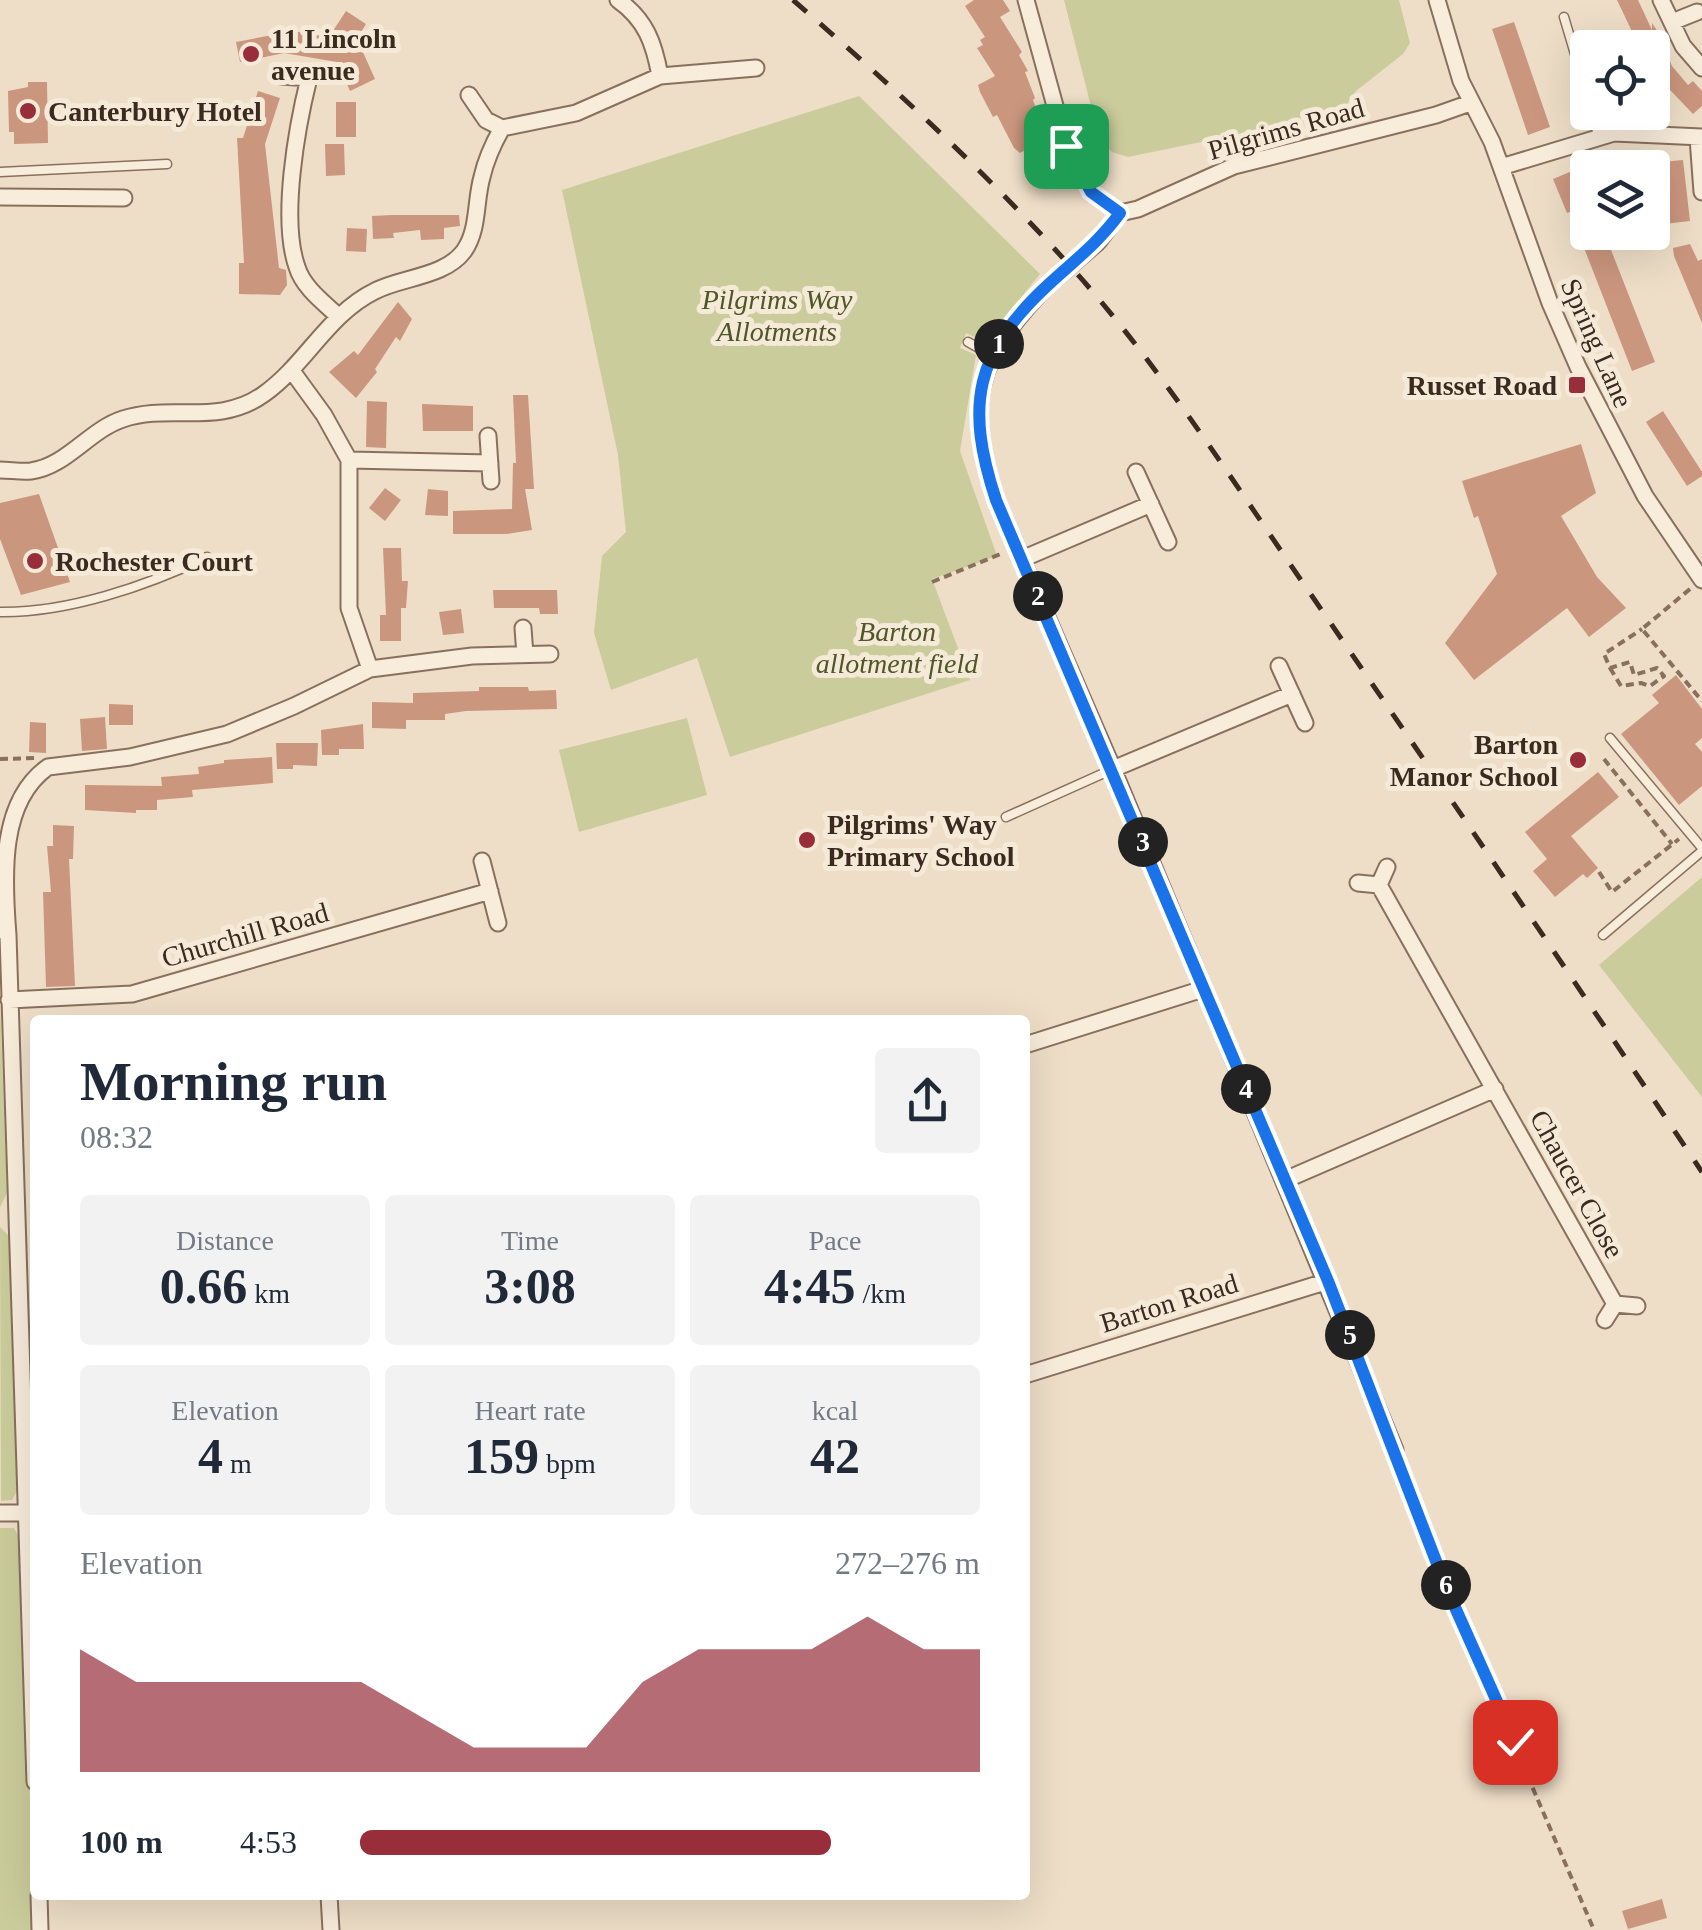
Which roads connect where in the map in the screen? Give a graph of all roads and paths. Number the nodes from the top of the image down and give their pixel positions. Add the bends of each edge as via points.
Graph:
1 (618, 0) edge
2 (1026, 0) edge
3 (1438, 0) edge
4 (1662, 0) edge
5 (1699, 11) edge
6 (1564, 17) dead end
7 (1672, 22) junction
8 (1570, 37) edge
9 (756, 68) dead end
10 (1702, 68) edge
11 (282, 76) dead end
12 (660, 76) junction
13 (469, 95) dead end
14 (1470, 103) junction
15 (502, 128) junction
16 (1597, 130) edge
17 (1598, 135) junction
18 (1700, 138) edge
19 (167, 164) dead end
20 (1500, 168) junction
21 (0, 172) edge
22 (1702, 192) edge
23 (0, 197) edge
24 (124, 198) dead end
25 (1120, 213) junction
26 (338, 316) junction
27 (968, 342) dead end
28 (991, 355) junction
29 (292, 371) junction
30 (488, 436) dead end
31 (348, 460) junction
32 (490, 463) junction
33 (0, 470) edge
34 (1136, 472) dead end
35 (491, 481) dead end
36 (1151, 504) junction
37 (1168, 542) dead end
38 (1019, 553) junction
39 (207, 557) dead end
40 (932, 582) dead end
41 (1697, 584) edge
42 (0, 612) edge
43 (523, 628) dead end
44 (1642, 628) junction
45 (526, 654) junction
46 (550, 654) dead end
47 (1279, 666) dead end
48 (370, 668) junction
49 (1610, 668) junction
50 (1292, 694) junction
51 (1702, 700) edge
52 (1305, 723) dead end
53 (1610, 738) dead end
54 (1604, 758) dead end
55 (0, 759) edge
56 (48, 768) junction
57 (1113, 769) junction
58 (1006, 818) dead end
59 (1688, 832) junction
60 (1672, 844) junction
61 (1702, 849) edge
62 (482, 861) dead end
63 (1388, 867) dead end
64 (1599, 872) dead end
65 (1358, 884) dead end
66 (1379, 885) junction
67 (490, 891) junction
68 (2, 894) edge
69 (498, 923) dead end
70 (4, 932) edge
71 (1603, 935) dead end
72 (1203, 990) junction
73 (9, 1000) junction
74 (1030, 1043) edge
75 (1495, 1089) junction
76 (1285, 1180) junction
77 (8, 1218) edge
78 (1328, 1281) junction
79 (1615, 1304) junction
80 (1638, 1306) dead end
81 (1605, 1320) dead end
82 (1030, 1373) edge
83 (1395, 1450) joint
84 (30, 1500) edge
85 (30, 1513) edge
86 (0, 1514) edge
87 (39, 1900) edge
88 (329, 1900) edge
89 (40, 1930) edge
90 (331, 1930) edge
91 (1594, 1930) edge

1 - 12 street via 653,40
2 - 25 street via 1066,146 1091,192
3 - 14 street, Spring Lane
4 - 7 street
5 - 7 street
6 - 8 lane
7 - 10 street
9 - 12 street
11 - 26 street via 309,78 293,160 297,268
12 - 15 street via 576,113
13 - 15 street via 486,120
14 - 20 street, Spring Lane
14 - 25 street, Pilgrims Road via 1332,147 1234,166
15 - 26 street via 490,149 463,252 447,266 375,290
16 - 17 lane
17 - 18 street
17 - 20 street
18 - 22 street
19 - 21 lane
20 - 41 street, Spring Lane via 1550,303 1601,414
23 - 24 street
25 - 28 street, bridge via 1016,317
26 - 29 street
27 - 28 lane
28 - 38 street via 978,428 986,470
29 - 31 street
29 - 33 street via 234,410 123,419 60,460 32,471
30 - 32 street
31 - 32 street
31 - 48 street via 349,608
32 - 35 street
34 - 36 street
36 - 37 street
36 - 38 street
38 - 40 path
38 - 57 street
39 - 42 lane via 174,574 54,608
41 - 44 path
43 - 45 street
44 - 49 path via 1604,654
44 - 51 path
45 - 46 street
45 - 48 street
47 - 50 street
48 - 56 street via 227,734
49 - 49 path via 1630,662 1634,675 1657,668 1664,676 1650,686 1622,686
50 - 52 street
50 - 57 street
53 - 59 lane
54 - 60 path
55 - 56 path via 40,758
56 - 68 street via 26,780 7,805
57 - 58 lane
57 - 72 street
59 - 60 path
59 - 61 lane
60 - 64 path via 1612,892
61 - 71 lane
62 - 67 street
63 - 66 street
65 - 66 street
66 - 75 street, Chaucer Close
67 - 69 street
67 - 73 street, Churchill Road via 132,994
68 - 70 street
70 - 73 street
72 - 74 street
72 - 76 street
73 - 77 street
75 - 76 street
75 - 79 street, Chaucer Close
76 - 78 street
77 - 84 street
78 - 82 street, Barton Road
78 - 83 street
79 - 80 street
79 - 81 street
83 - 91 path via 1446,1587
85 - 86 street
87 - 89 street
88 - 90 street

